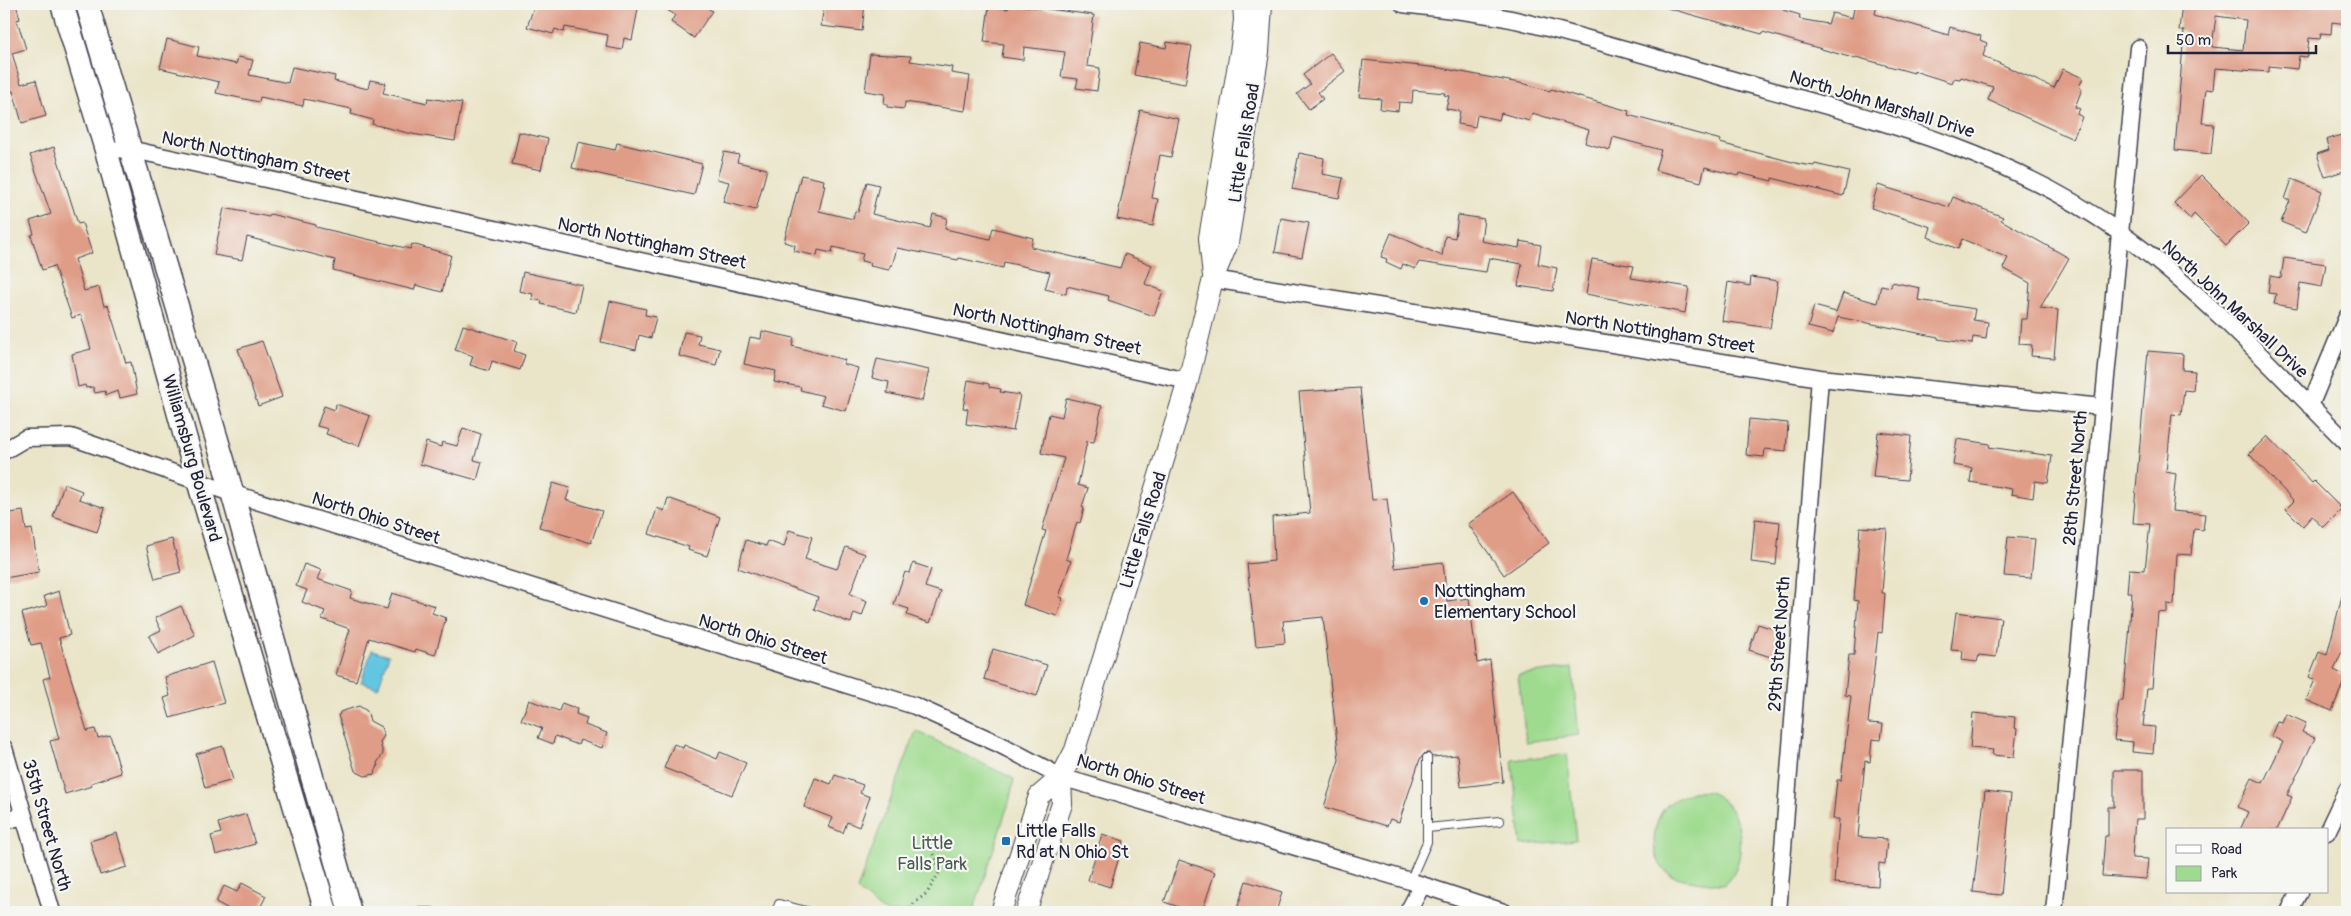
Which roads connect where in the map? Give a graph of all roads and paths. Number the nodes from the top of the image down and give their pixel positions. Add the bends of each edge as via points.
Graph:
1 (62, 4) edge
2 (87, 4) edge
3 (1243, 4) edge
4 (1262, 4) edge
5 (1404, 4) edge
6 (2138, 48) dead end
7 (106, 150) junction
8 (128, 150) junction
9 (2119, 232) junction
10 (1213, 279) junction
11 (2347, 317) edge
12 (1820, 378) junction
13 (1188, 381) junction
14 (2310, 406) junction
15 (2102, 407) junction
16 (2347, 443) edge
17 (4, 451) edge
18 (199, 482) junction
19 (231, 493) junction
20 (4, 748) edge
21 (1427, 758) dead end
22 (1061, 776) junction
23 (2347, 790) edge
24 (24, 816) junction
25 (4, 821) edge
26 (1500, 821) dead end
27 (1427, 828) junction
28 (2328, 830) edge
29 (930, 846) dead end
30 (1416, 883) junction
31 (2297, 894) edge
32 (52, 912) edge
33 (326, 912) edge
34 (350, 912) edge
35 (412, 912) edge
36 (432, 912) edge
37 (776, 912) edge
38 (810, 912) edge
39 (907, 912) edge
40 (1001, 912) edge
41 (1026, 912) edge
42 (1408, 912) edge
43 (1504, 912) edge
44 (1778, 912) edge
45 (2054, 912) edge
46 (2289, 912) edge

1 - 7 main road, Williamsburg Boulevard
2 - 8 main road, Williamsburg Boulevard
3 - 10 street, Little Falls Road via 1241,46 1209,238
4 - 10 street, Little Falls Road via 1260,52 1228,243
5 - 9 street, North John Marshall Drive via 1518,20 1917,132 2000,164
6 - 9 street, 28th Street North
7 - 8 street, North Nottingham Street
7 - 18 main road, Williamsburg Boulevard
8 - 13 street, North Nottingham Street
8 - 19 main road, Williamsburg Boulevard
9 - 14 street, North John Marshall Drive via 2186,286
9 - 15 street, 28th Street North
10 - 12 street, North Nottingham Street
10 - 13 street, Little Falls Road
11 - 14 street
12 - 15 street, North Nottingham Street
12 - 44 street, 29th Street North
13 - 22 street, Little Falls Road via 1078,741
14 - 16 street, North John Marshall Drive
15 - 45 street, 28th Street North
17 - 18 street, North Ohio Street via 26,438 71,437
18 - 19 street, North Ohio Street
18 - 33 main road, Williamsburg Boulevard
19 - 22 street, North Ohio Street via 916,706
19 - 34 main road, Williamsburg Boulevard
20 - 24 street, 35th Street North
21 - 27 lane
22 - 30 street, North Ohio Street
22 - 40 street, Little Falls Road via 1039,796
22 - 41 street, Little Falls Road via 1062,804
23 - 28 street
24 - 25 street
24 - 32 street, 35th Street North
26 - 27 lane
27 - 30 lane via 1427,842
29 - 39 path via 939,873 927,893
30 - 42 street
30 - 43 street, North Ohio Street
31 - 46 street
35 - 36 lane
37 - 38 lane via 779,904

